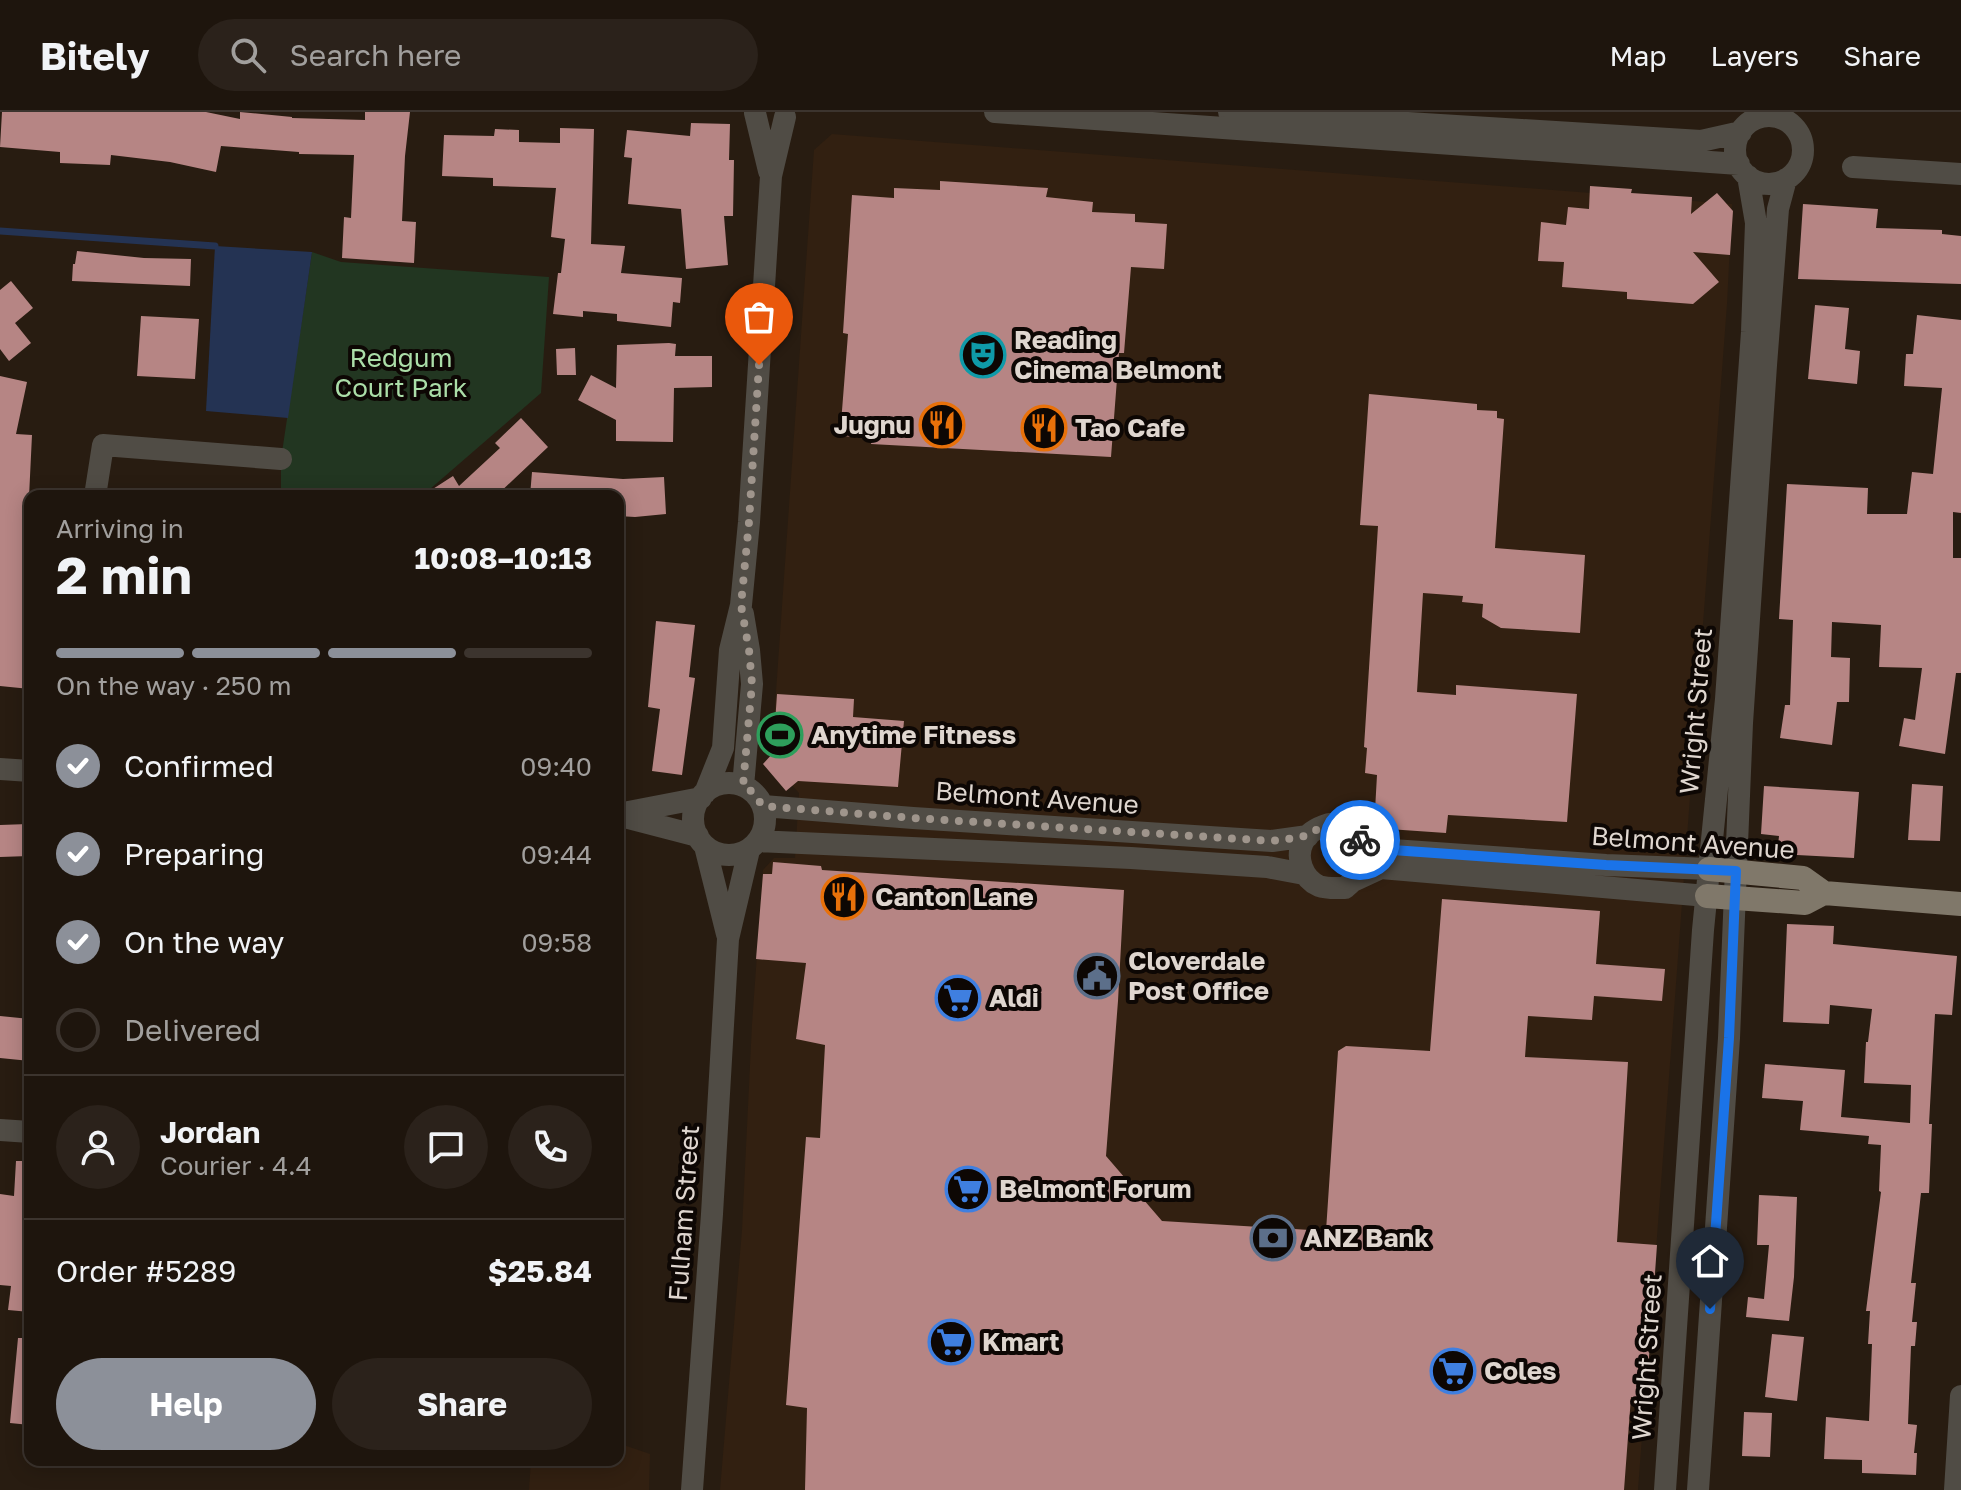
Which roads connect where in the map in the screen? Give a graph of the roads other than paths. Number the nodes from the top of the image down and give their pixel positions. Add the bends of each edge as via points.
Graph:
1 (755, 112) edge
2 (995, 112) edge
3 (1229, 112) edge
4 (789, 114) edge
5 (1790, 118) edge
6 (1750, 122) edge
7 (1853, 167) dead end
8 (1743, 170) junction
9 (1961, 174) edge
10 (771, 176) junction
11 (1786, 179) junction
12 (281, 459) dead end
13 (96, 490) edge
14 (741, 605) junction
15 (0, 769) edge
16 (24, 771) edge
17 (743, 786) junction
18 (703, 796) junction
19 (763, 806) junction
20 (624, 814) edge
21 (624, 817) edge
22 (1308, 836) junction
23 (701, 841) junction
24 (1362, 844) junction
25 (753, 845) junction
26 (1709, 869) junction
27 (1736, 871) junction
28 (1304, 874) junction
29 (1353, 881) junction
30 (1824, 893) junction
31 (1707, 896) junction
32 (1735, 897) junction
33 (1961, 904) edge
34 (728, 939) junction
35 (0, 1130) edge
36 (24, 1132) edge
37 (1961, 1396) edge
38 (692, 1490) edge
39 (1665, 1490) edge
40 (1698, 1490) edge
41 (1955, 1490) edge

1 - 4 street via 775,119
1 - 10 street
2 - 8 street
3 - 6 street via 1701,141
4 - 10 street
5 - 6 street, Wright Street
5 - 11 street, Wright Street via 1803,152 1801,163
6 - 8 street, Wright Street via 1736,143
7 - 9 street
8 - 11 street via 1767,184
8 - 26 street, Wright Street via 1756,223 1755,276
10 - 14 street
11 - 27 street, Wright Street via 1778,209 1766,365
12 - 13 street via 103,445
14 - 17 street via 752,684
14 - 18 street via 730,650 723,748
15 - 16 street
17 - 18 street, Belmont Avenue via 723,784
17 - 19 street
18 - 20 street, Belmont Avenue
18 - 23 street via 694,816
19 - 22 street, Belmont Avenue via 1272,841
19 - 25 street via 763,830
21 - 23 street, Belmont Avenue
22 - 24 street, Belmont Avenue via 1329,824 1341,825
22 - 28 street via 1300,854
23 - 25 street, Belmont Avenue via 726,855
23 - 34 street, Fulham Street
24 - 26 street, Belmont Avenue
24 - 29 street via 1364,858
25 - 28 street, Belmont Avenue via 1131,858
25 - 34 street, Fulham Street
26 - 27 main road, Belmont Avenue
26 - 31 street, Wright Street
27 - 30 main road, Belmont Avenue via 1803,878
27 - 32 street, Wright Street
28 - 29 street, Belmont Avenue via 1323,888 1345,888
29 - 31 street, Belmont Avenue via 1381,868
30 - 32 main road, Belmont Avenue via 1805,903
30 - 33 main road, Belmont Avenue
31 - 32 main road, Belmont Avenue
31 - 39 street, Wright Street
32 - 40 street, Wright Street
34 - 38 street, Fulham Street
35 - 36 street
37 - 41 street

